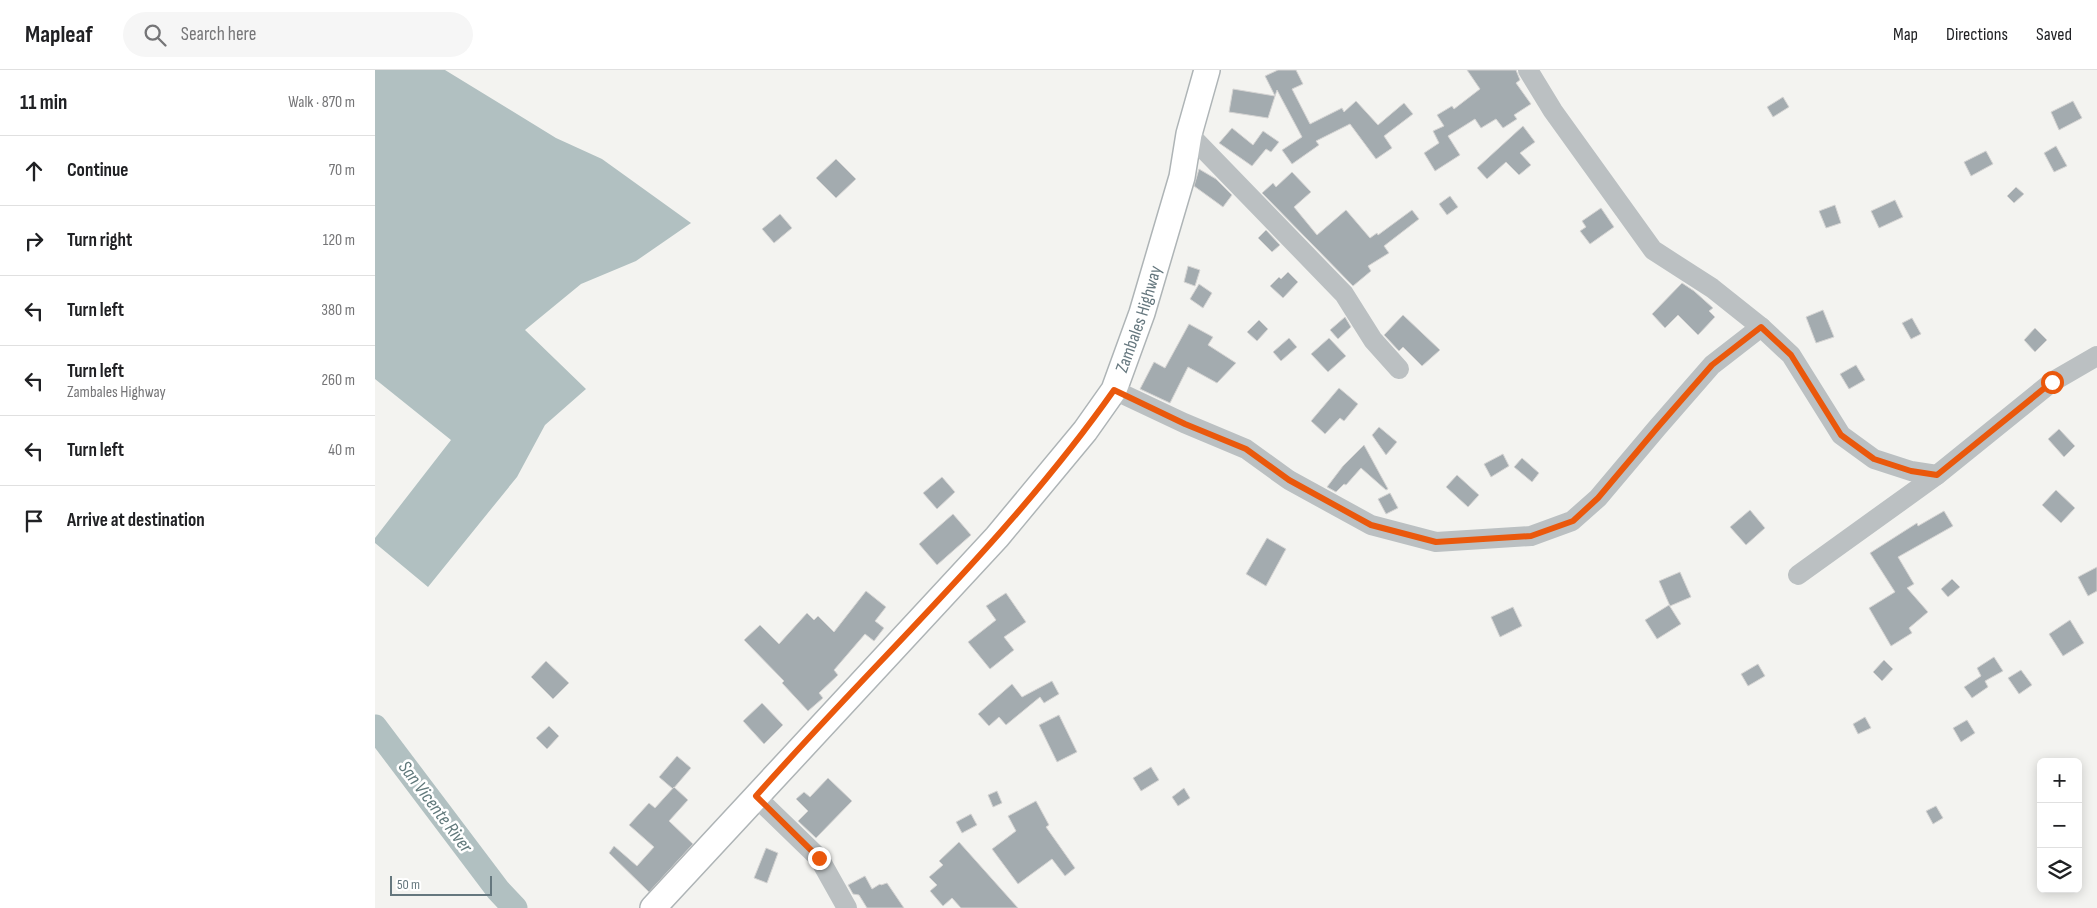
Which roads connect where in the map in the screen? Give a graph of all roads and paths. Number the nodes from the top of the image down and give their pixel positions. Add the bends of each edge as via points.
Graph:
1 (1207, 70) edge
2 (1528, 70) edge
3 (1189, 134) junction
4 (1761, 327) junction
5 (2097, 356) edge
6 (1399, 369) dead end
7 (1114, 390) junction
8 (1937, 475) junction
9 (1798, 575) dead end
10 (756, 796) junction
11 (653, 908) edge
12 (847, 908) edge

1 - 3 main road, Zambales Highway
2 - 4 street via 1553,111 1653,250 1712,288
3 - 6 street via 1345,294 1373,340
3 - 7 main road, Zambales Highway via 1182,177 1142,313
4 - 7 street via 1712,365 1598,498 1573,521 1531,536 1436,542 1371,525 1289,480 1246,449
4 - 8 street via 1791,355 1841,435 1874,459 1911,471
5 - 8 street via 2052,382
7 - 10 main road, Zambales Highway via 1085,431 997,537
8 - 9 street
10 - 11 main road, Zambales Highway
10 - 12 street via 819,858

